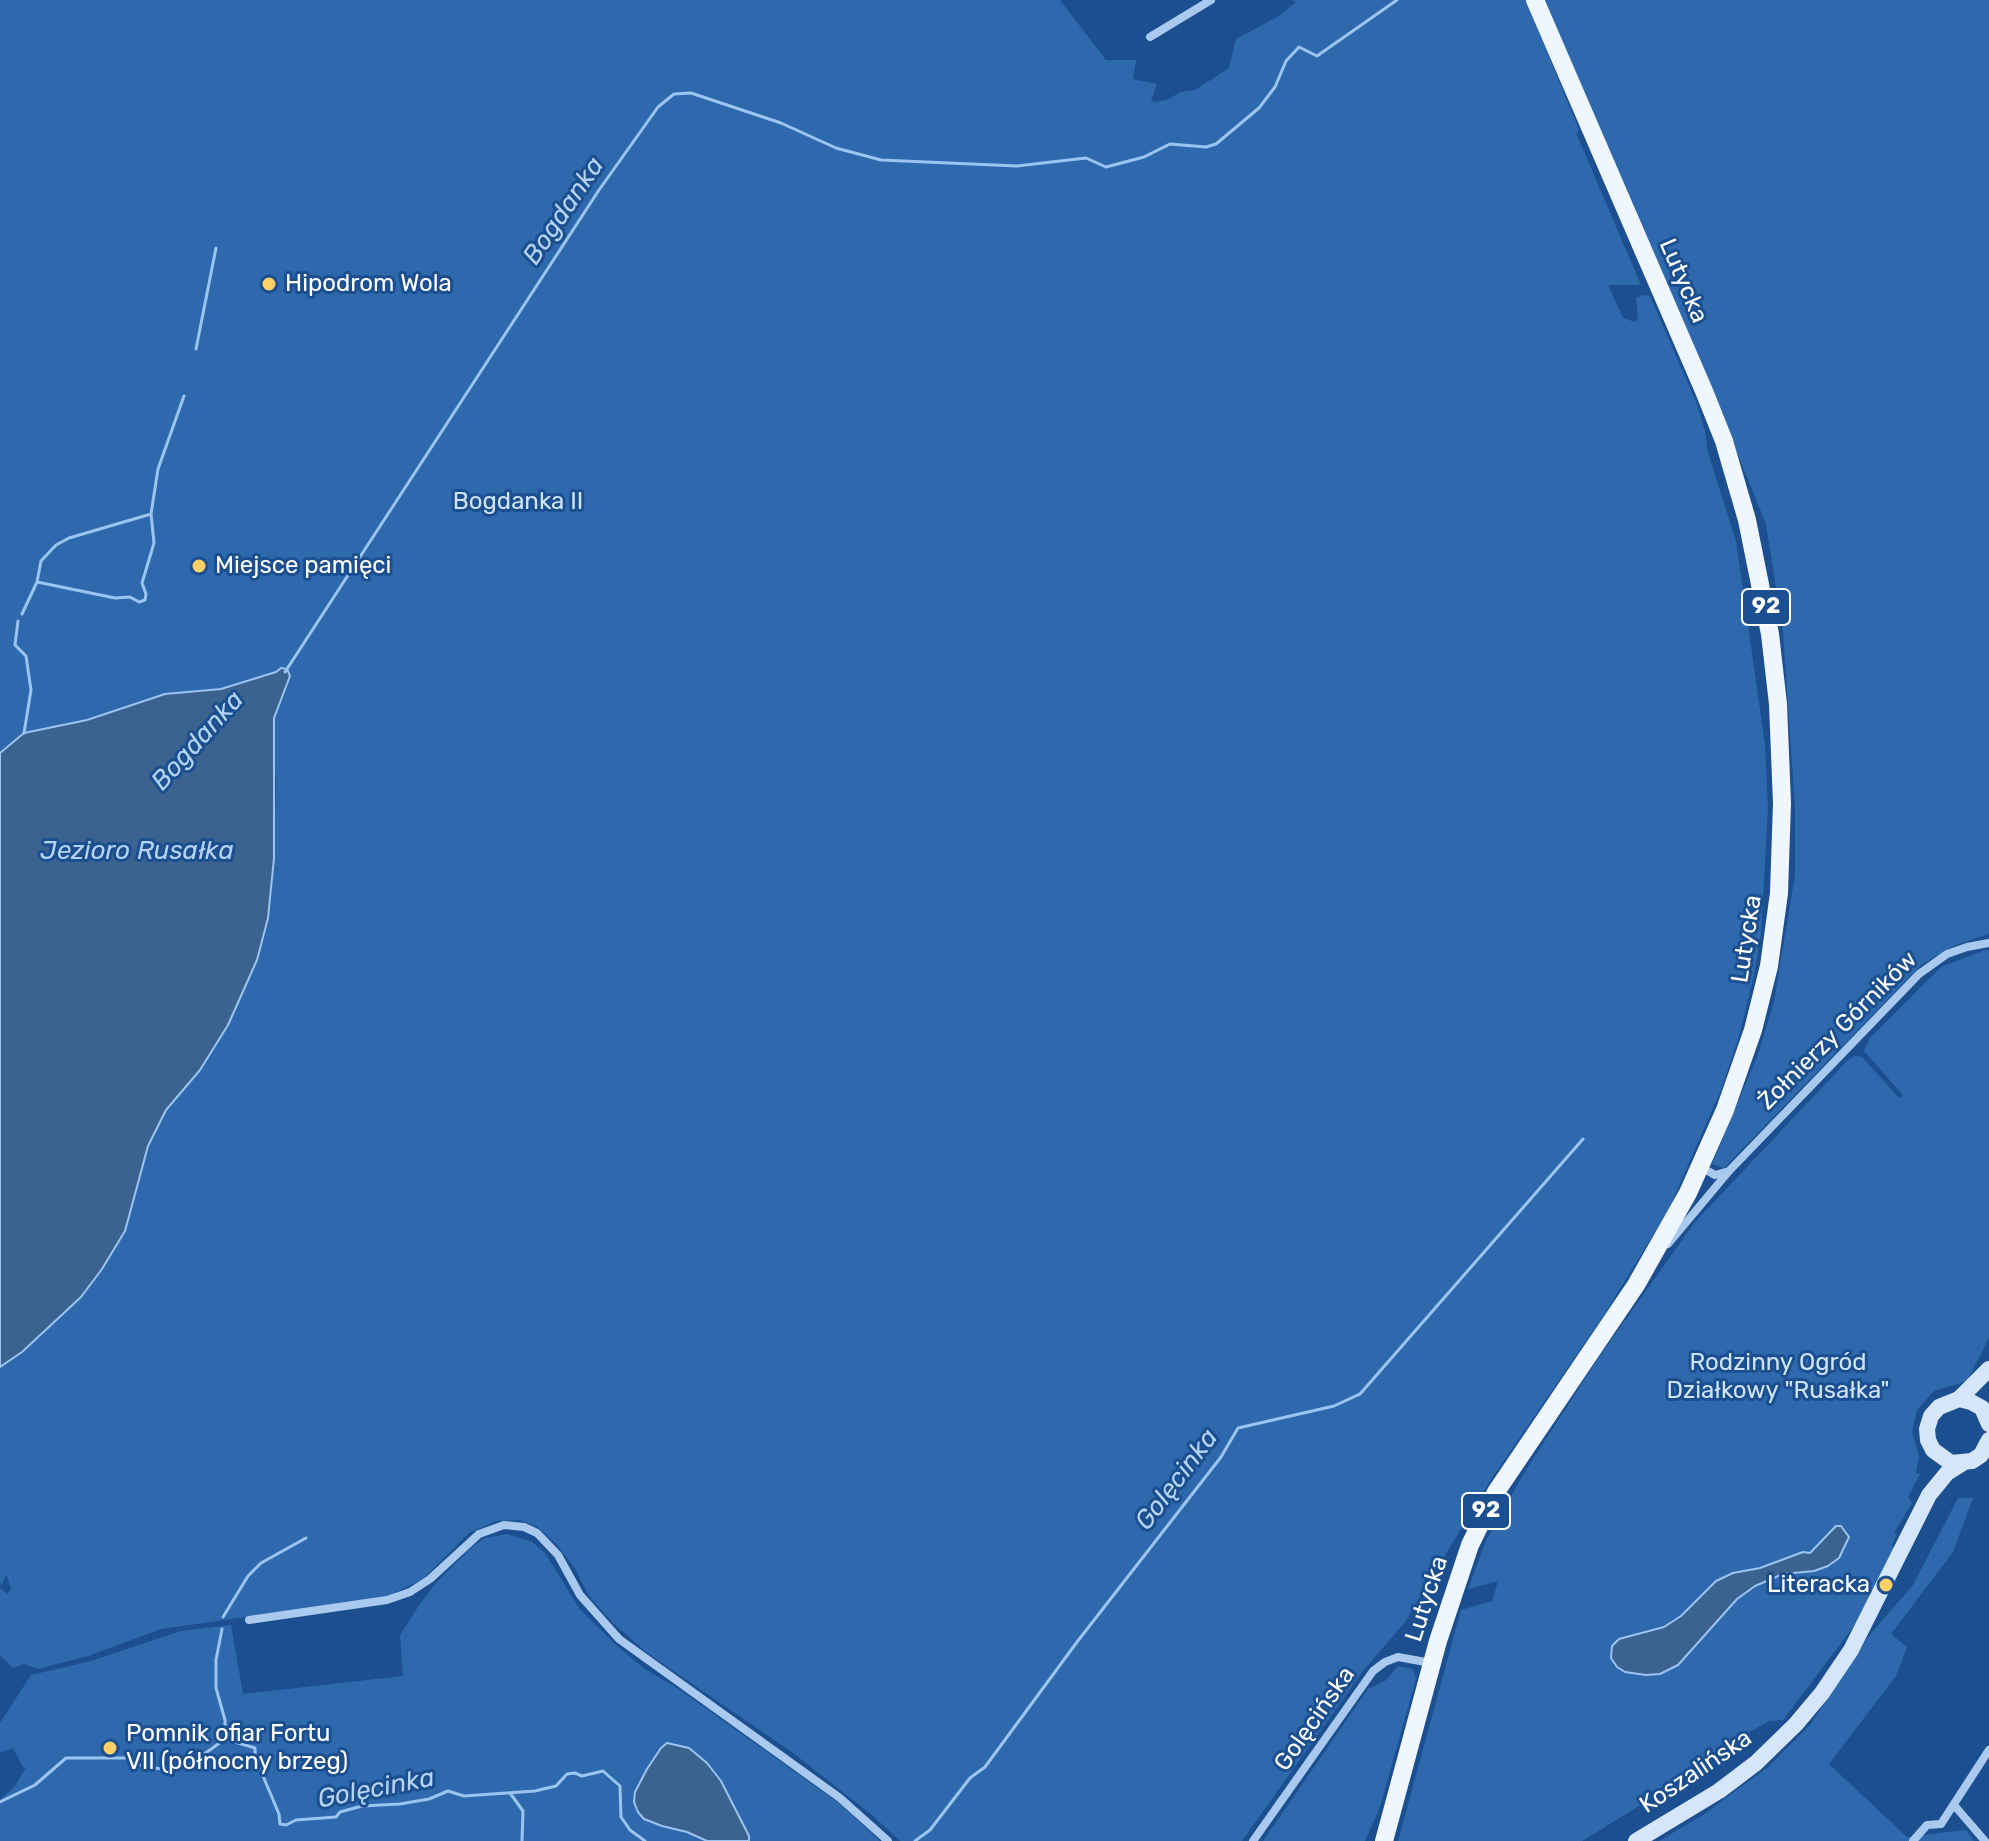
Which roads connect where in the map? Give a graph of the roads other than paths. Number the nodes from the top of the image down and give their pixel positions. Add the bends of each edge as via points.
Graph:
1 (1211, 0) edge
2 (1535, 0) edge
3 (1150, 37) dead end
4 (1989, 943) edge
5 (1701, 1166) junction
6 (1729, 1171) junction
7 (1636, 1285) junction
8 (1989, 1372) edge
9 (1959, 1399) junction
10 (1985, 1416) edge
11 (1989, 1440) edge
12 (1933, 1450) junction
13 (1968, 1462) junction
14 (1989, 1465) edge
15 (1929, 1495) junction
16 (249, 1620) dead end
17 (1432, 1663) junction
18 (1989, 1750) edge
19 (1954, 1805) junction
20 (888, 1841) edge
21 (1253, 1841) edge
22 (1384, 1841) edge
23 (1636, 1841) edge
24 (1913, 1841) edge
25 (1985, 1841) edge

1 - 3 street
2 - 5 main road, Lutycka / 92 via 1724,441 1756,558 1772,645 1782,790 1777,915 1753,1030
4 - 6 street, Żołnierzy Górników via 1957,950 1926,968
5 - 6 street via 1715,1175
5 - 7 main road, Lutycka / 92
6 - 7 street, Żołnierzy Górników
7 - 17 main road, Lutycka / 92 via 1490,1503 1460,1570
8 - 9 street
8 - 10 street
9 - 10 street via 1971,1402
9 - 12 street, Koszalińska via 1931,1416 1927,1429
11 - 13 street, Koszalińska via 1981,1455
12 - 13 street via 1951,1463
12 - 15 street, Koszalińska
13 - 14 street
13 - 15 street, Koszalińska via 1947,1473
15 - 23 street, Koszalińska via 1861,1633 1803,1717 1738,1777
16 - 20 street via 410,1592 479,1534 504,1525 524,1527 558,1555 580,1595 619,1639 840,1798
17 - 21 street, Golęcińska via 1398,1657 1373,1671
17 - 22 main road, Lutycka / 92
18 - 19 street
19 - 24 street via 1941,1824 1927,1825
19 - 25 street

